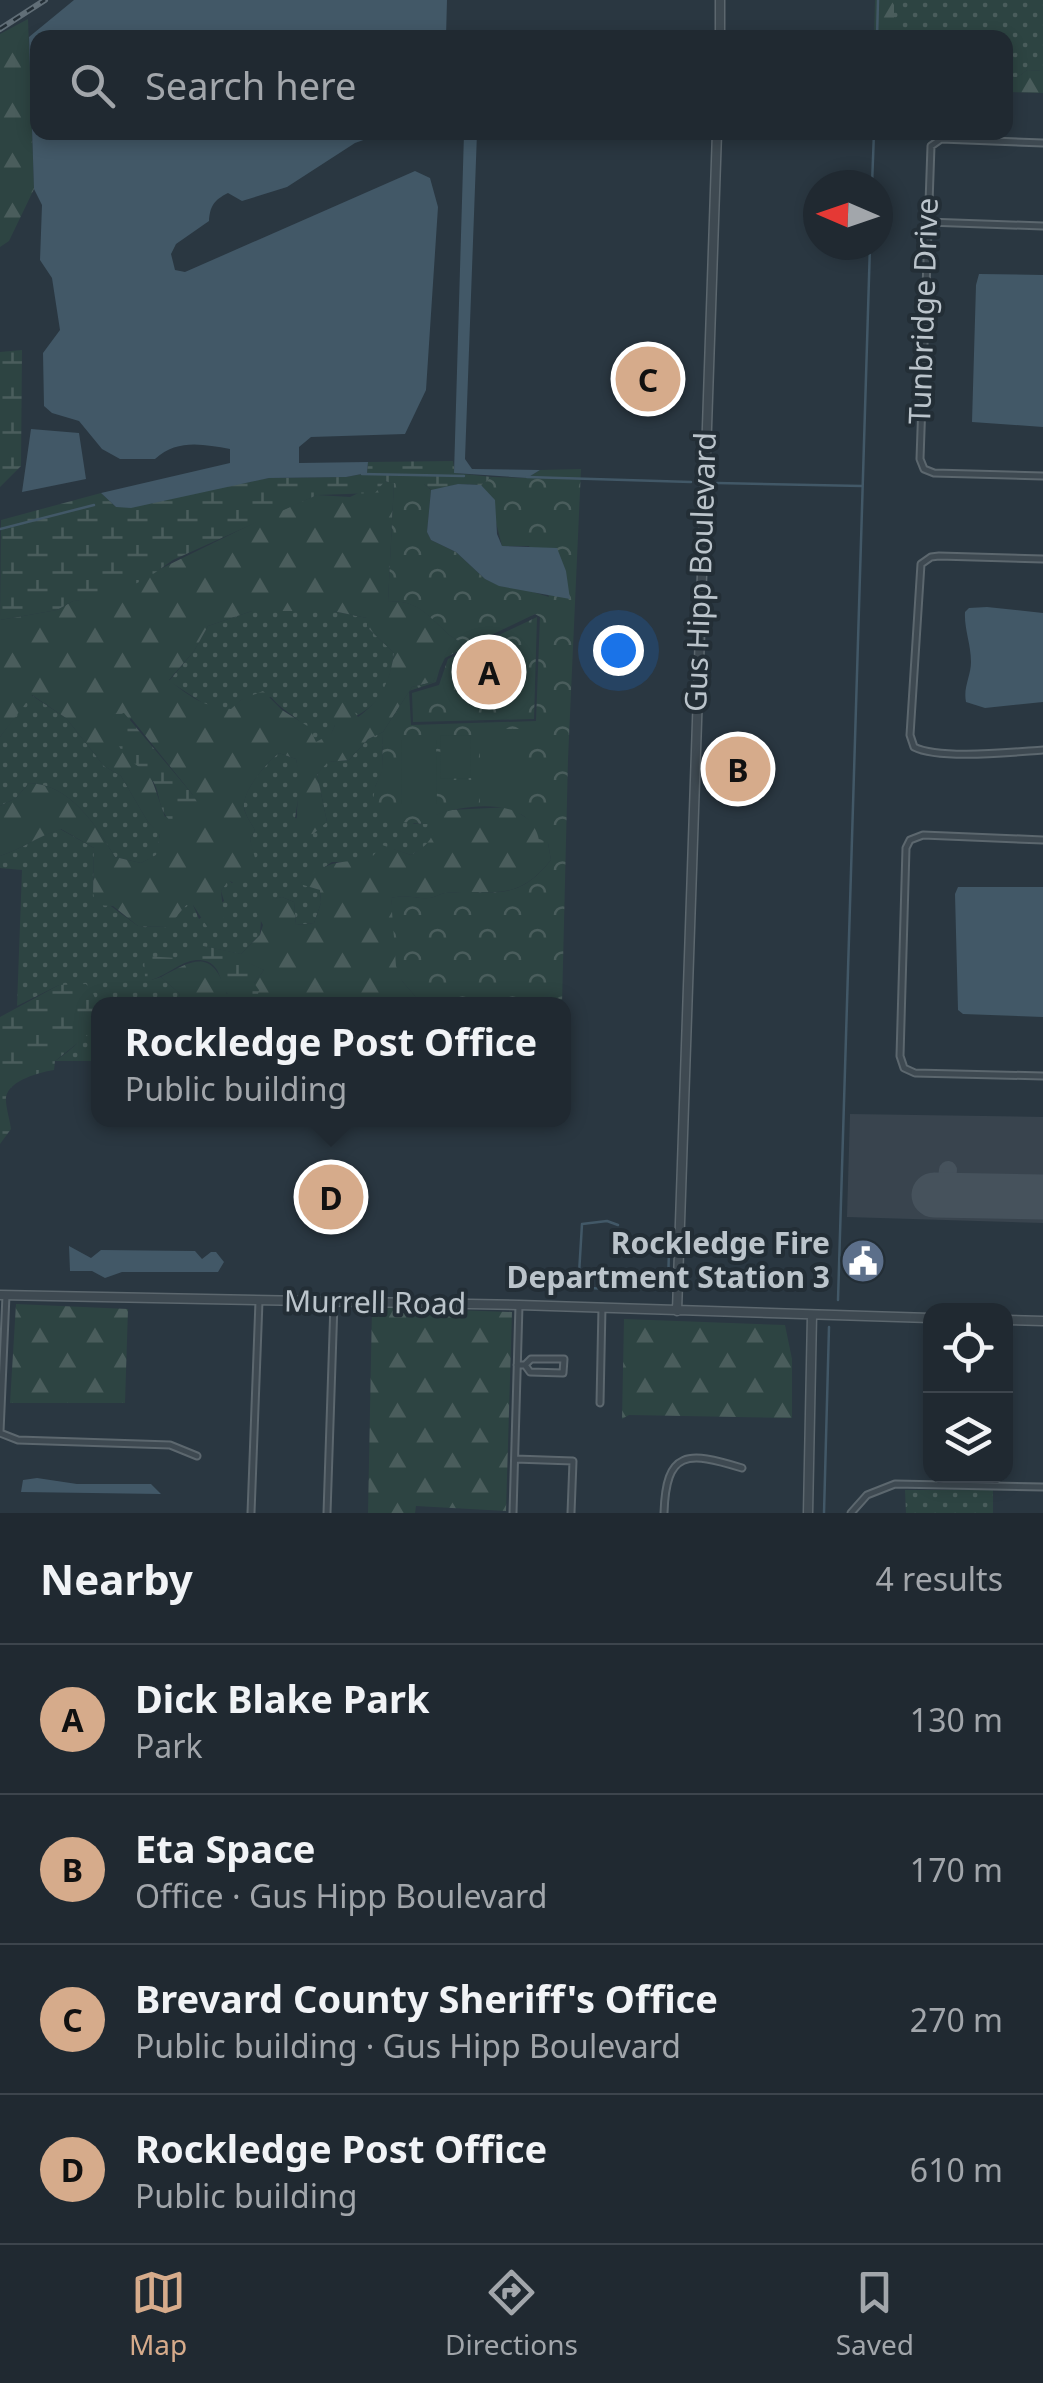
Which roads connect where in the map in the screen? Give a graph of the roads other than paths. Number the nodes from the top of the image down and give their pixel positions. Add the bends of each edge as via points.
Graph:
1 (720, 0) edge
2 (720, 30) edge
3 (717, 140) edge
4 (943, 140) edge
5 (971, 140) edge
6 (1043, 143) edge
7 (927, 222) junction
8 (1043, 226) edge
9 (1043, 476) edge
10 (1043, 560) edge
11 (1043, 750) edge
12 (1043, 840) edge
13 (1043, 1076) edge
14 (3, 1295) edge
15 (258, 1300) junction
16 (334, 1303) junction
17 (519, 1305) junction
18 (602, 1308) junction
19 (678, 1311) junction
20 (812, 1315) junction
21 (923, 1318) edge
22 (1013, 1320) edge
23 (1043, 1321) edge
24 (521, 1366) junction
25 (600, 1403) dead end
26 (0, 1433) edge
27 (197, 1456) dead end
28 (514, 1459) junction
29 (742, 1468) dead end
30 (1043, 1487) edge
31 (251, 1513) edge
32 (328, 1513) edge
33 (513, 1513) edge
34 (570, 1513) edge
35 (664, 1513) edge
36 (808, 1513) edge
37 (851, 1513) edge

1 - 2 street
3 - 19 street, Gus Hipp Boulevard
4 - 7 street, Tunbridge Drive via 929,151
5 - 6 street, Tunbridge Drive
7 - 8 street
7 - 9 street, Tunbridge Drive via 921,464 934,473
10 - 11 street via 939,556 921,564 910,735 914,747 926,752
12 - 13 street via 910,840 900,1056 914,1073
14 - 15 street, Murrell Road
14 - 26 street
15 - 16 street, Murrell Road
15 - 31 street
16 - 17 street, Murrell Road
16 - 32 street
17 - 18 street, Murrell Road
17 - 24 street
18 - 19 street, Murrell Road
18 - 25 street
19 - 20 street, Murrell Road
20 - 21 street, Murrell Road
20 - 36 street
22 - 23 street
24 - 24 street via 563,1373 564,1360 532,1359
24 - 28 street
26 - 27 street via 18,1440 170,1445
28 - 33 street
28 - 34 street via 573,1460
29 - 35 street via 720,1461 676,1463 665,1483
30 - 37 street via 896,1484 867,1495

